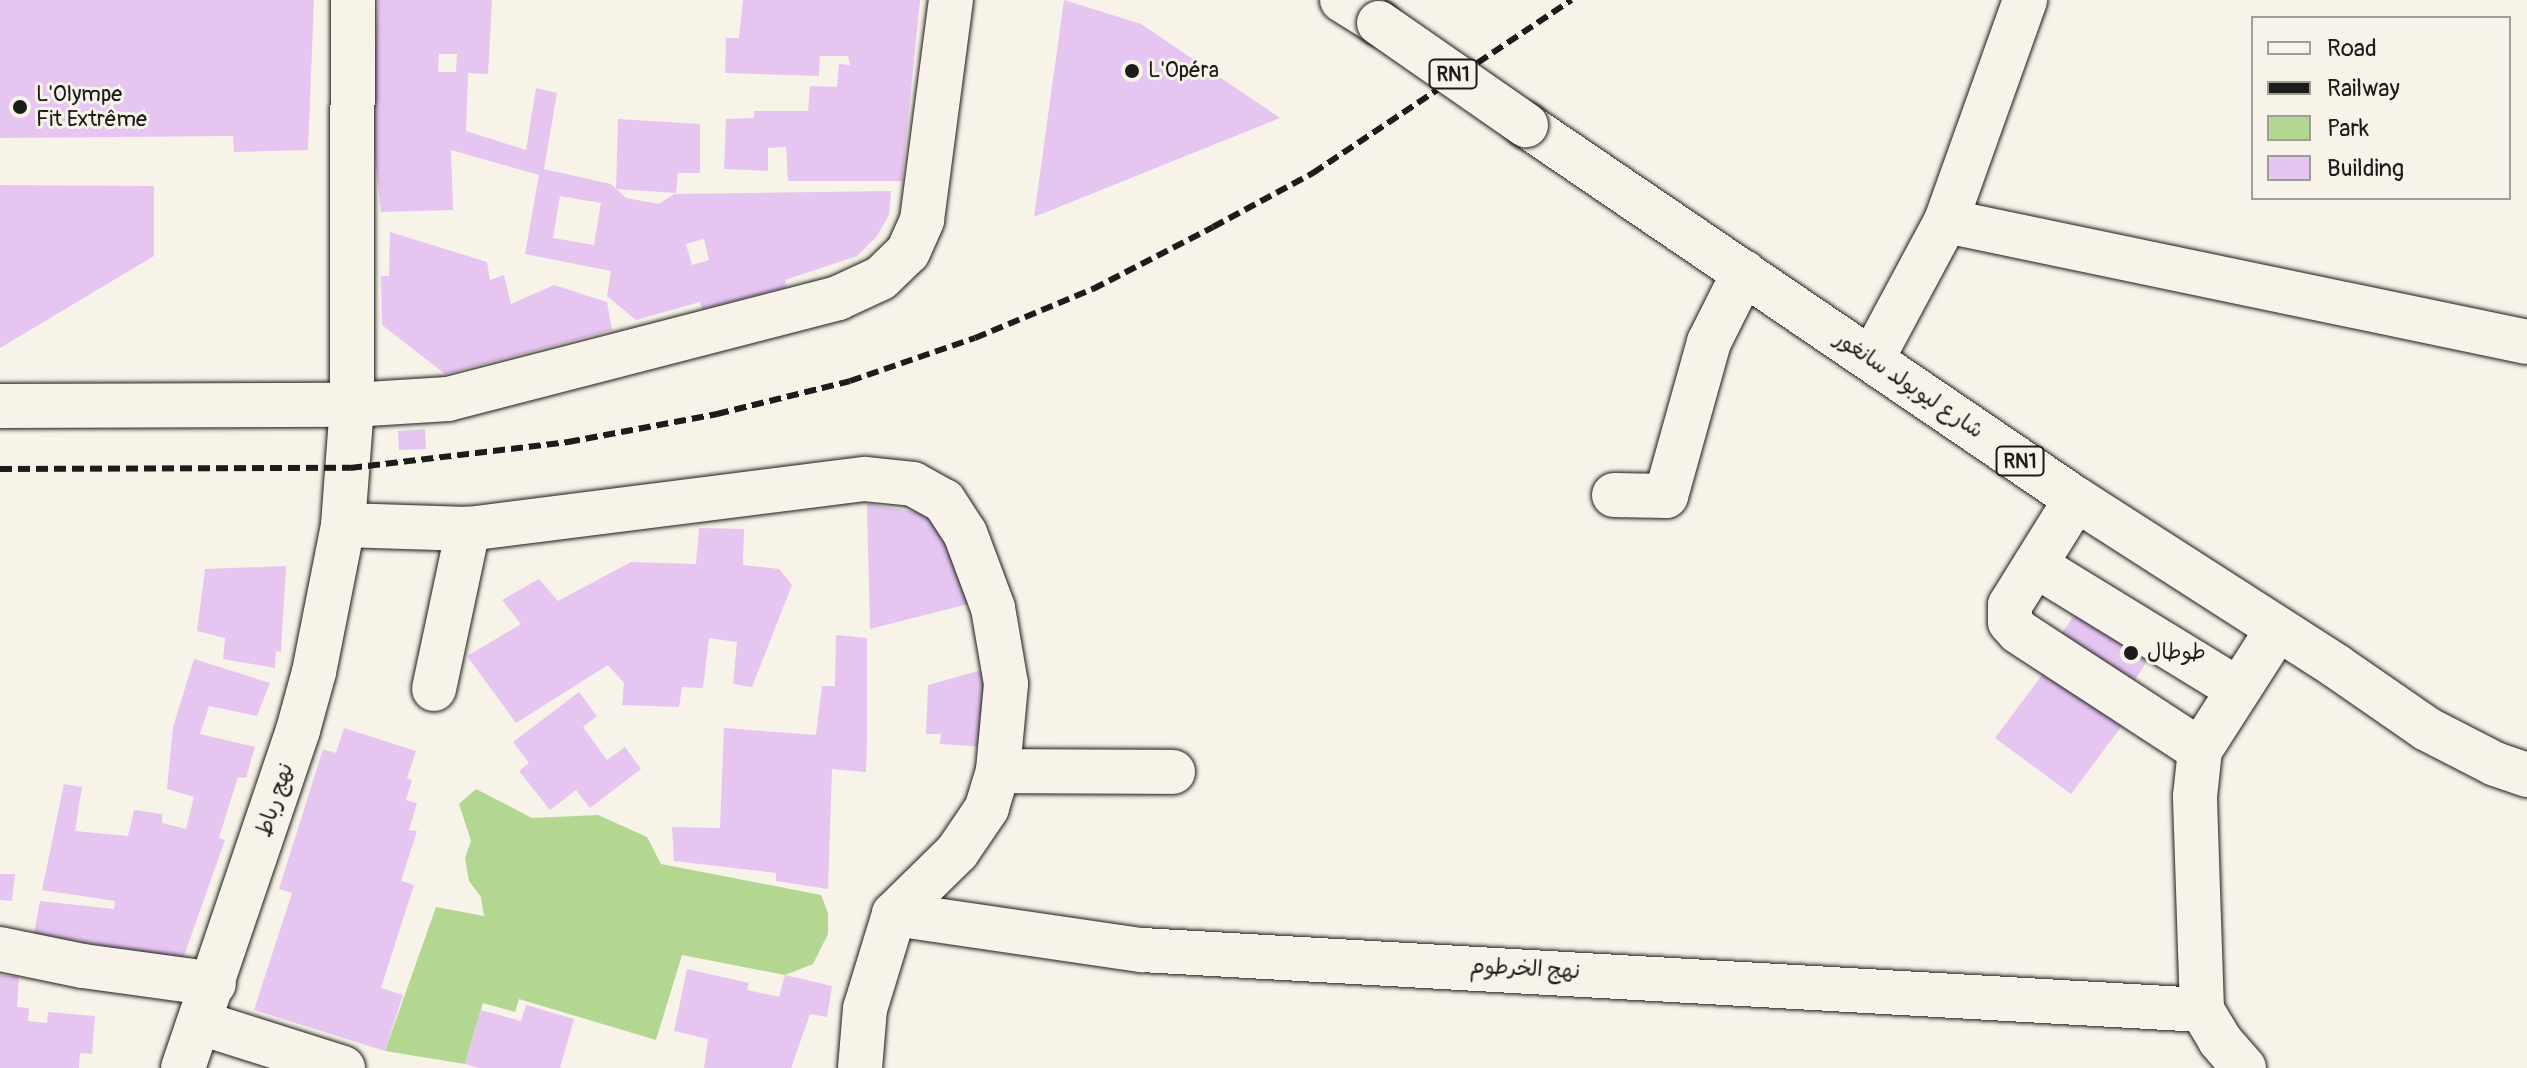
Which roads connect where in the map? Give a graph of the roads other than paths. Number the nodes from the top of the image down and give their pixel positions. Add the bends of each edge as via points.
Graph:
1 (353, 0) edge
2 (951, 0) edge
3 (1342, 0) edge
4 (2025, 0) edge
5 (1946, 221) junction
6 (1744, 272) junction
7 (2527, 342) edge
8 (1872, 359) junction
9 (352, 405) junction
10 (0, 406) edge
11 (1614, 495) dead end
12 (2076, 499) junction
13 (343, 525) junction
14 (468, 529) junction
15 (2035, 565) junction
16 (2277, 630) junction
17 (434, 689) dead end
18 (2237, 689) junction
19 (2200, 750) junction
20 (998, 771) junction
21 (1173, 772) dead end
22 (2527, 775) edge
23 (894, 914) junction
24 (0, 949) edge
25 (208, 1004) junction
26 (2202, 1010) junction
27 (183, 1068) edge
28 (343, 1068) edge
29 (860, 1068) edge
30 (2244, 1068) edge

1 - 9 street, نهج رباط
2 - 9 street via 922,220 908,252 881,278 838,298 448,399
3 - 6 street, شارع ليوبولد سانغور / RN1, bridge
4 - 5 street
5 - 7 street
5 - 8 street
6 - 8 street, شارع ليوبولد سانغور / RN1
6 - 11 street via 1709,342 1666,496
8 - 12 street, شارع ليوبولد سانغور / RN1
9 - 10 street
9 - 13 street, نهج رباط
12 - 15 street
12 - 16 street, شارع ليوبولد سانغور / RN1
13 - 14 street
13 - 25 street, نهج رباط via 298,730
14 - 17 street
14 - 20 street via 865,479 913,484 944,501 965,533 993,608 1006,684
15 - 18 street
15 - 19 street via 2010,605 2010,622
16 - 18 street
16 - 22 street, شارع ليوبولد سانغور / RN1 via 2427,729
18 - 19 street
19 - 26 street via 2195,796
20 - 21 street
20 - 23 street via 987,808 957,852
23 - 26 street, نهج الخرطوم via 1142,950
23 - 29 street via 865,1009
24 - 25 street via 83,966
25 - 27 street, نهج رباط
25 - 28 street
26 - 30 street

